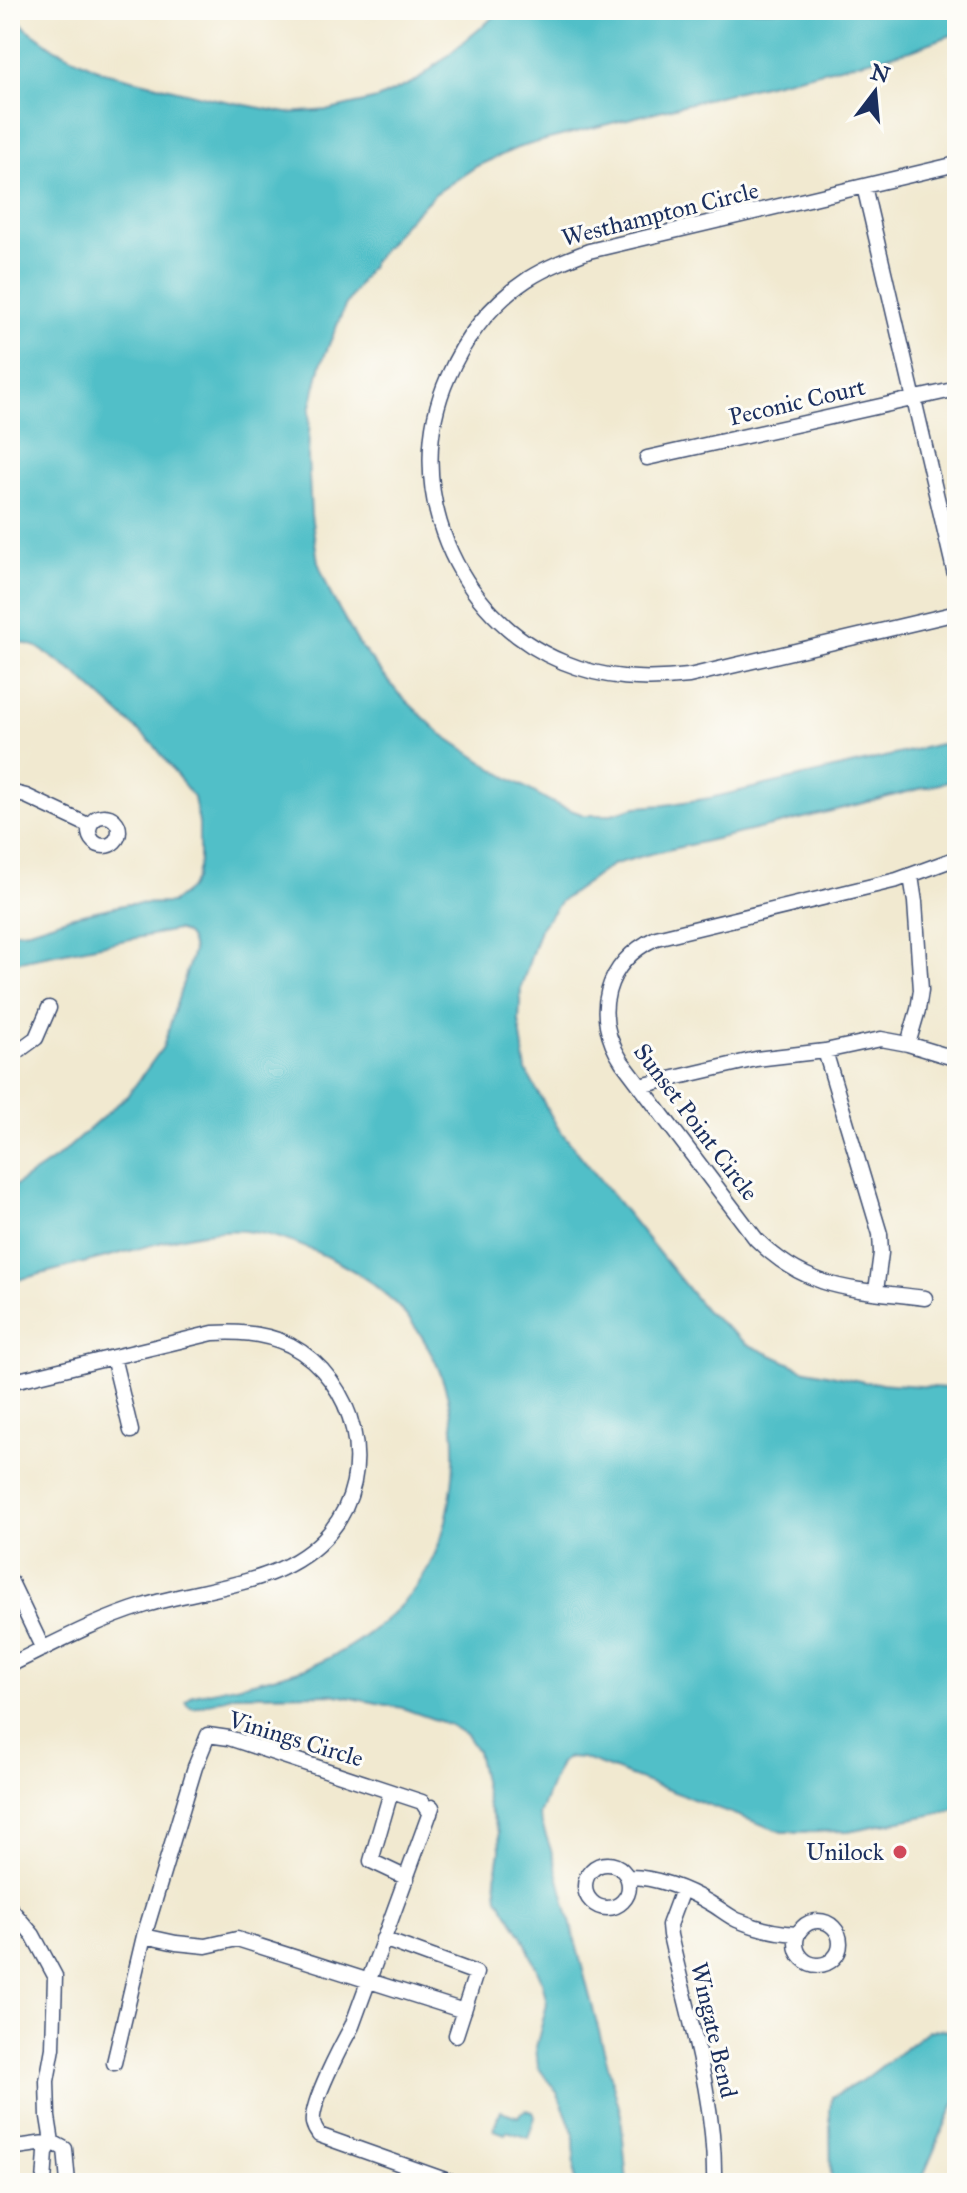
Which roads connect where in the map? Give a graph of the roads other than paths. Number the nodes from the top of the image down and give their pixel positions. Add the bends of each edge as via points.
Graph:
1 (957, 164) edge
2 (864, 186) junction
3 (957, 389) edge
4 (914, 399) junction
5 (647, 458) dead end
6 (957, 583) edge
7 (957, 613) edge
8 (10, 792) edge
9 (90, 826) dead end
10 (957, 858) edge
11 (911, 876) junction
12 (49, 1008) dead end
13 (908, 1044) junction
14 (825, 1051) junction
15 (10, 1057) edge
16 (957, 1059) edge
17 (640, 1086) junction
18 (876, 1291) junction
19 (925, 1298) dead end
20 (113, 1357) junction
21 (10, 1382) edge
22 (131, 1431) dead end
23 (10, 1580) edge
24 (43, 1649) junction
25 (10, 1665) edge
26 (391, 1792) junction
27 (627, 1877) dead end
28 (407, 1878) junction
29 (682, 1890) junction
30 (10, 1908) edge
31 (797, 1934) dead end
32 (144, 1936) junction
33 (383, 1939) junction
34 (368, 1980) junction
35 (464, 2011) junction
36 (456, 2035) dead end
37 (114, 2063) dead end
38 (52, 2142) junction
39 (10, 2148) edge
40 (44, 2183) edge
41 (68, 2183) edge
42 (454, 2183) edge
43 (714, 2183) edge

1 - 2 street, Westhampton Circle
2 - 4 street
2 - 7 street, Westhampton Circle via 589,251 544,270 504,298 471,334 440,394 430,461 438,519 461,573 497,618 562,662 608,676 689,676
3 - 4 street, Peconic Court
4 - 5 street, Peconic Court
4 - 6 street
8 - 9 street
10 - 11 street, Sunset Point Circle
11 - 13 street via 921,1001
11 - 17 street, Sunset Point Circle via 666,935 639,947 614,977 605,1016 612,1044
12 - 15 street via 36,1038
13 - 14 street via 881,1039
13 - 16 street
14 - 17 street via 756,1059
14 - 18 street via 880,1234
17 - 18 street, Sunset Point Circle via 771,1254 815,1280
18 - 19 street, Sunset Point Circle
20 - 21 street
20 - 22 street
20 - 24 street via 213,1333 262,1335 289,1345 321,1368 344,1400 356,1437 354,1481 335,1526 300,1560 264,1576 112,1616
23 - 24 street
24 - 25 street
26 - 28 street via 371,1861
26 - 28 street, Vinings Circle via 432,1808
26 - 32 street, Vinings Circle via 208,1735
27 - 29 street
28 - 33 street, Vinings Circle
29 - 31 street via 735,1919
29 - 43 street, Wingate Bend via 670,1935 708,2094
30 - 38 street via 33,1935 55,1976 47,2081
32 - 34 street via 206,1946 237,1939
32 - 37 street, Vinings Circle
33 - 34 street, Vinings Circle
33 - 35 street via 476,1973
34 - 35 street
34 - 42 street, Vinings Circle via 327,2076 313,2125 319,2135
35 - 36 street
38 - 39 street
38 - 40 street
38 - 41 street via 65,2149

